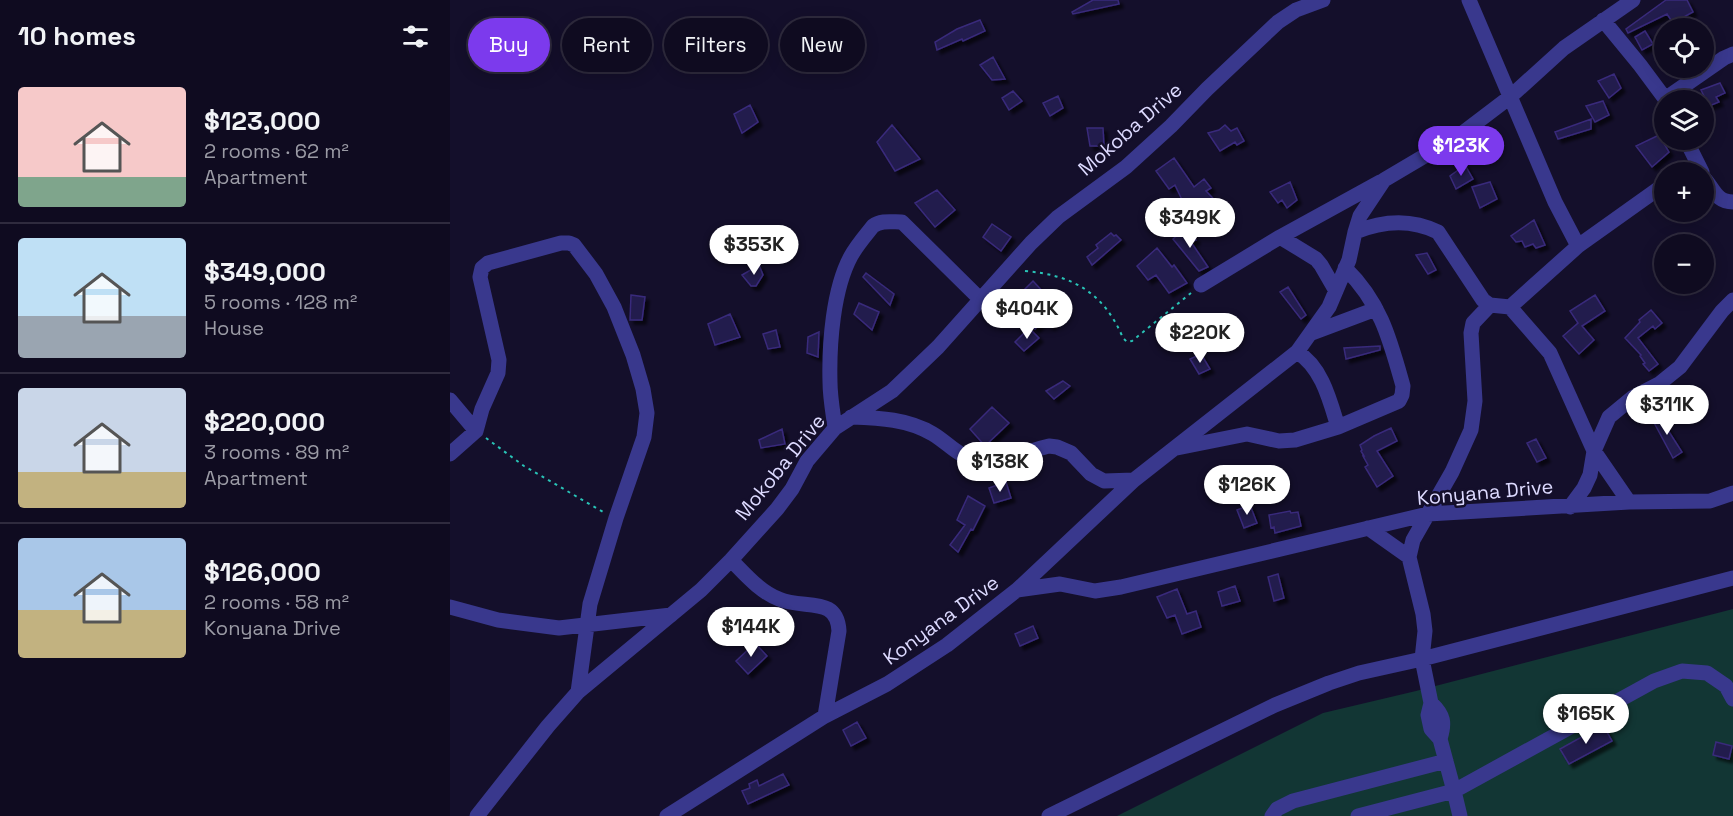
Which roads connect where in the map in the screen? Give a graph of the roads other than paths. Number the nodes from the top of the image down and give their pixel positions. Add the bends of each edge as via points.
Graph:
1 (1323, 0) edge
2 (1469, 0) edge
3 (1633, 0) edge
4 (1603, 20) junction
5 (1733, 54) edge
6 (1659, 90) edge
7 (1680, 90) edge
8 (1510, 97) junction
9 (1384, 180) junction
10 (1654, 192) edge
11 (1714, 194) edge
12 (1733, 202) edge
13 (1354, 232) junction
14 (1280, 237) junction
15 (1578, 246) junction
16 (1345, 268) junction
17 (1201, 285) road end
18 (1336, 291) junction
19 (981, 300) junction
20 (1733, 300) edge
21 (1490, 305) junction
22 (1510, 307) junction
23 (1376, 309) junction
24 (1312, 333) junction
25 (1297, 352) junction
26 (450, 400) edge
27 (851, 417) junction
28 (1338, 427) junction
29 (835, 428) junction
30 (476, 431) junction
31 (1174, 448) junction
32 (1594, 451) junction
33 (450, 454) edge
34 (1134, 480) junction
35 (1733, 493) edge
36 (1629, 502) junction
37 (1570, 507) junction
38 (1428, 514) junction
39 (1368, 528) junction
40 (1409, 557) junction
41 (731, 560) junction
42 (1733, 578) edge
43 (1017, 590) junction
44 (450, 607) edge
45 (671, 615) junction
46 (587, 623) junction
47 (1422, 658) junction
48 (578, 692) junction
49 (1733, 699) edge
50 (825, 716) junction
51 (1446, 761) junction
52 (1454, 790) junction
53 (477, 816) edge
54 (667, 816) edge
55 (1049, 816) edge
56 (1272, 816) edge
57 (1358, 816) edge
58 (1460, 816) edge

1 - 19 street, Mokoba Drive via 1278,22 1126,166 1058,217
2 - 8 street
3 - 4 street
4 - 6 street
4 - 8 street via 1564,48
5 - 7 street
8 - 9 street via 1460,135
8 - 15 street
9 - 13 street via 1364,208
9 - 14 street
10 - 15 street
11 - 12 street via 1720,200
13 - 16 street
13 - 21 street via 1398,222 1438,232 1479,296
14 - 17 street
14 - 18 street via 1316,259
15 - 22 street
16 - 18 street
16 - 23 street
18 - 24 street
19 - 27 street, Mokoba Drive via 892,391
19 - 29 street via 902,222 883,221 873,226 851,255 838,294 830,383
20 - 32 street via 1680,367 1609,417
21 - 22 street
21 - 38 street via 1473,323 1471,333 1475,401 1471,430
22 - 32 street via 1550,353
23 - 24 street
23 - 28 street via 1390,340 1402,395 1399,401
24 - 25 street
25 - 28 street via 1314,368
25 - 31 street
26 - 30 street
27 - 29 street, Mokoba Drive
27 - 34 street via 907,422 933,434 961,456 979,460 993,461 1057,447 1071,453 1091,474 1104,481
28 - 31 street via 1295,440 1279,441 1248,434
29 - 41 street, Mokoba Drive via 807,461 792,489
30 - 33 street
30 - 46 street via 498,373 499,360 480,277 482,268 561,243 574,245 614,307 633,355 647,413 644,437 616,518
31 - 34 street
32 - 36 street
32 - 37 street via 1590,475
34 - 43 street
35 - 36 street, Konyana Drive via 1710,501
36 - 37 street, Konyana Drive
37 - 38 street, Konyana Drive
38 - 39 street, Konyana Drive
38 - 40 street via 1413,540
39 - 40 street
39 - 43 street, Konyana Drive via 1121,587 1095,591 1060,584
40 - 47 street via 1423,614
41 - 45 street, Mokoba Drive
41 - 50 street via 778,599 834,612 839,631
42 - 47 street
43 - 50 street, Konyana Drive via 947,645 887,684
44 - 46 street via 498,620 559,628
45 - 46 street
45 - 48 street, Mokoba Drive
46 - 48 street
47 - 51 street via 1431,703 1431,729 1440,739
47 - 55 street via 1303,692
48 - 53 street, Mokoba Drive
49 - 52 street via 1726,686 1707,673 1682,670 1654,681
50 - 54 street, Konyana Drive
51 - 52 street
51 - 56 street via 1293,801
52 - 57 street
52 - 58 street

